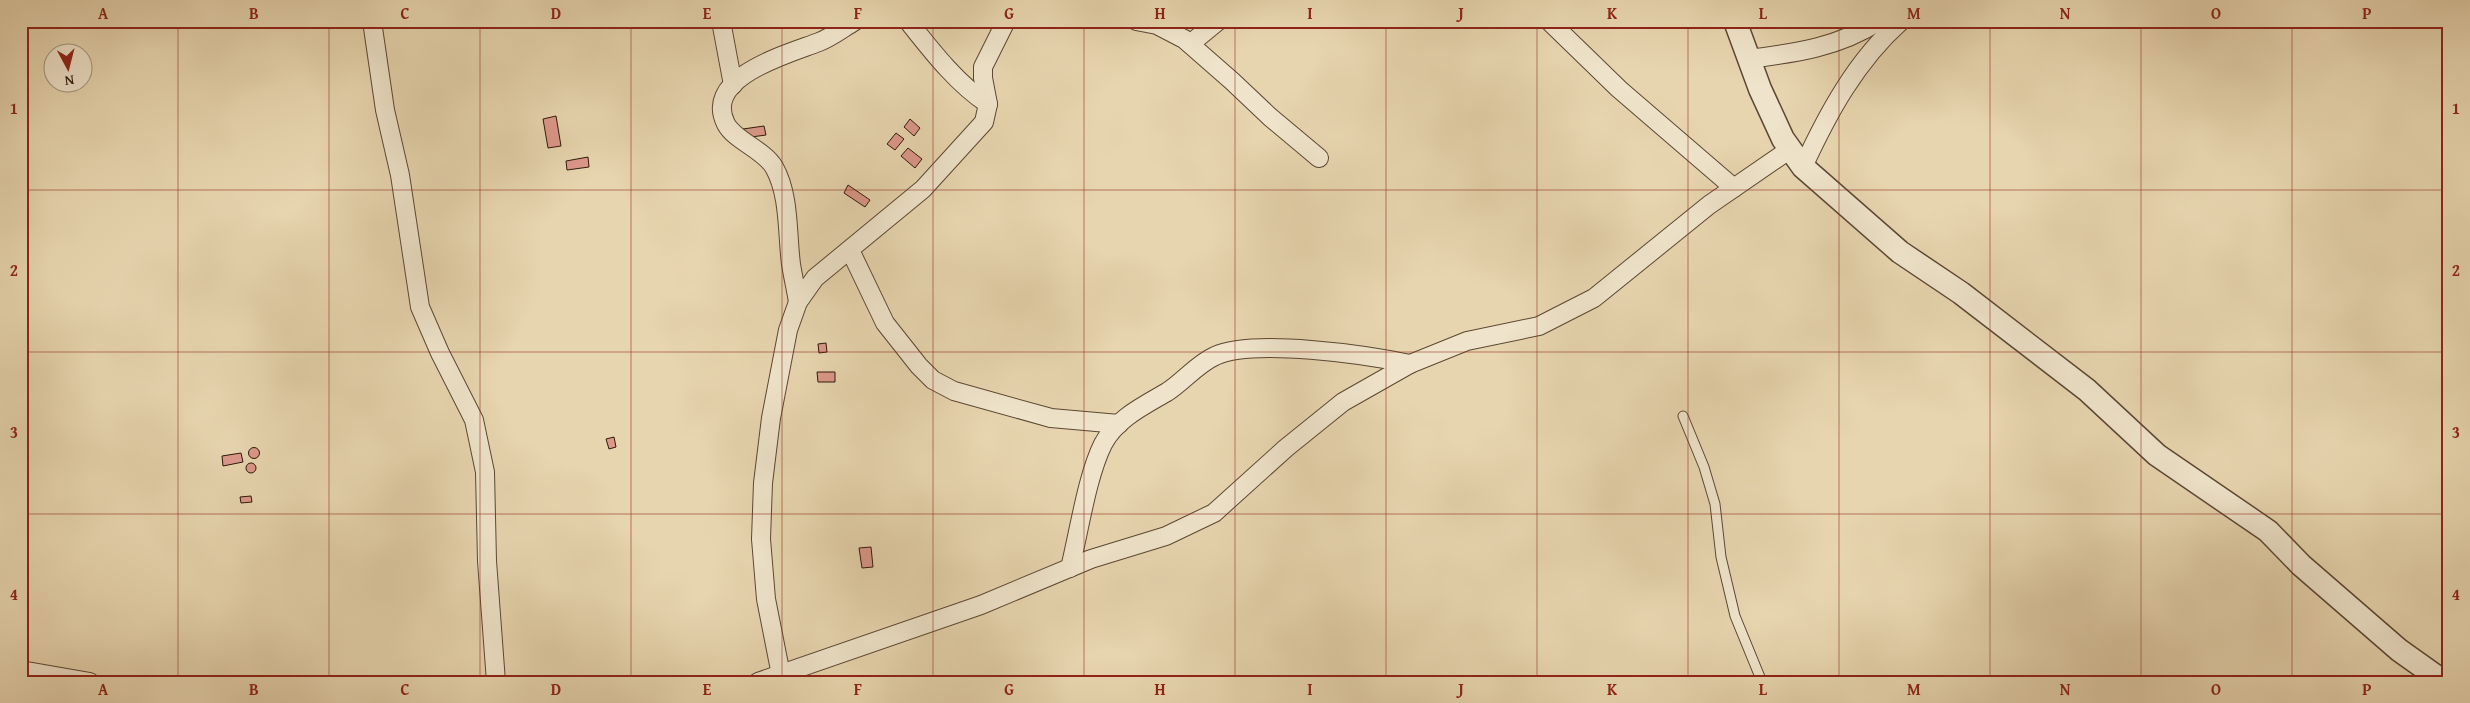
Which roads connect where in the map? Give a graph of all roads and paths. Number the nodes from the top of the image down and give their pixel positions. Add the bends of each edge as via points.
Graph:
1 (372, 21) edge
2 (721, 21) edge
3 (856, 21) edge
4 (908, 21) edge
5 (1006, 21) edge
6 (1136, 21) edge
7 (1218, 21) edge
8 (1735, 21) edge
9 (1880, 21) edge
10 (1552, 22) edge
11 (1900, 22) edge
12 (1190, 44) junction
13 (1749, 59) junction
14 (733, 85) junction
15 (988, 104) junction
16 (1319, 158) dead end
17 (1796, 159) junction
18 (1734, 188) junction
19 (850, 250) junction
20 (798, 302) junction
21 (1410, 364) junction
22 (1683, 416) dead end
23 (1119, 424) junction
24 (1070, 568) junction
25 (21, 670) edge
26 (781, 675) junction
27 (90, 682) edge
28 (496, 682) edge
29 (758, 682) edge
30 (1762, 682) edge
31 (2444, 682) edge

1 - 28 street via 420,307 474,420 484,472
2 - 14 street
3 - 14 street via 833,35 754,69
4 - 15 street via 954,74
5 - 15 street via 984,67
6 - 12 street via 1171,30
7 - 12 street
8 - 13 street
9 - 13 street via 1829,46
10 - 18 street via 1619,89
11 - 17 street via 1850,77 1821,127
12 - 16 street
13 - 17 street via 1760,89
14 - 20 street via 723,97 725,122 730,130 756,148 774,166 781,183
15 - 19 street via 984,122 930,183
17 - 18 street
17 - 31 street via 1900,252 1961,293 2087,390 2157,455 2268,531 2301,565 2399,650
18 - 21 street via 1594,298 1539,326 1467,341
19 - 20 street via 815,278
19 - 23 street via 885,323 933,380 954,391 1051,418
20 - 26 street via 788,330 771,418 763,483 761,539 766,599
21 - 23 street via 1339,352 1236,350 1215,356 1171,390 1124,417
21 - 24 street via 1343,402 1214,513 1166,536
22 - 30 lane via 1715,504 1721,557 1735,616
23 - 24 street via 1104,443 1094,468
24 - 26 street via 981,605
25 - 27 street
26 - 29 street

